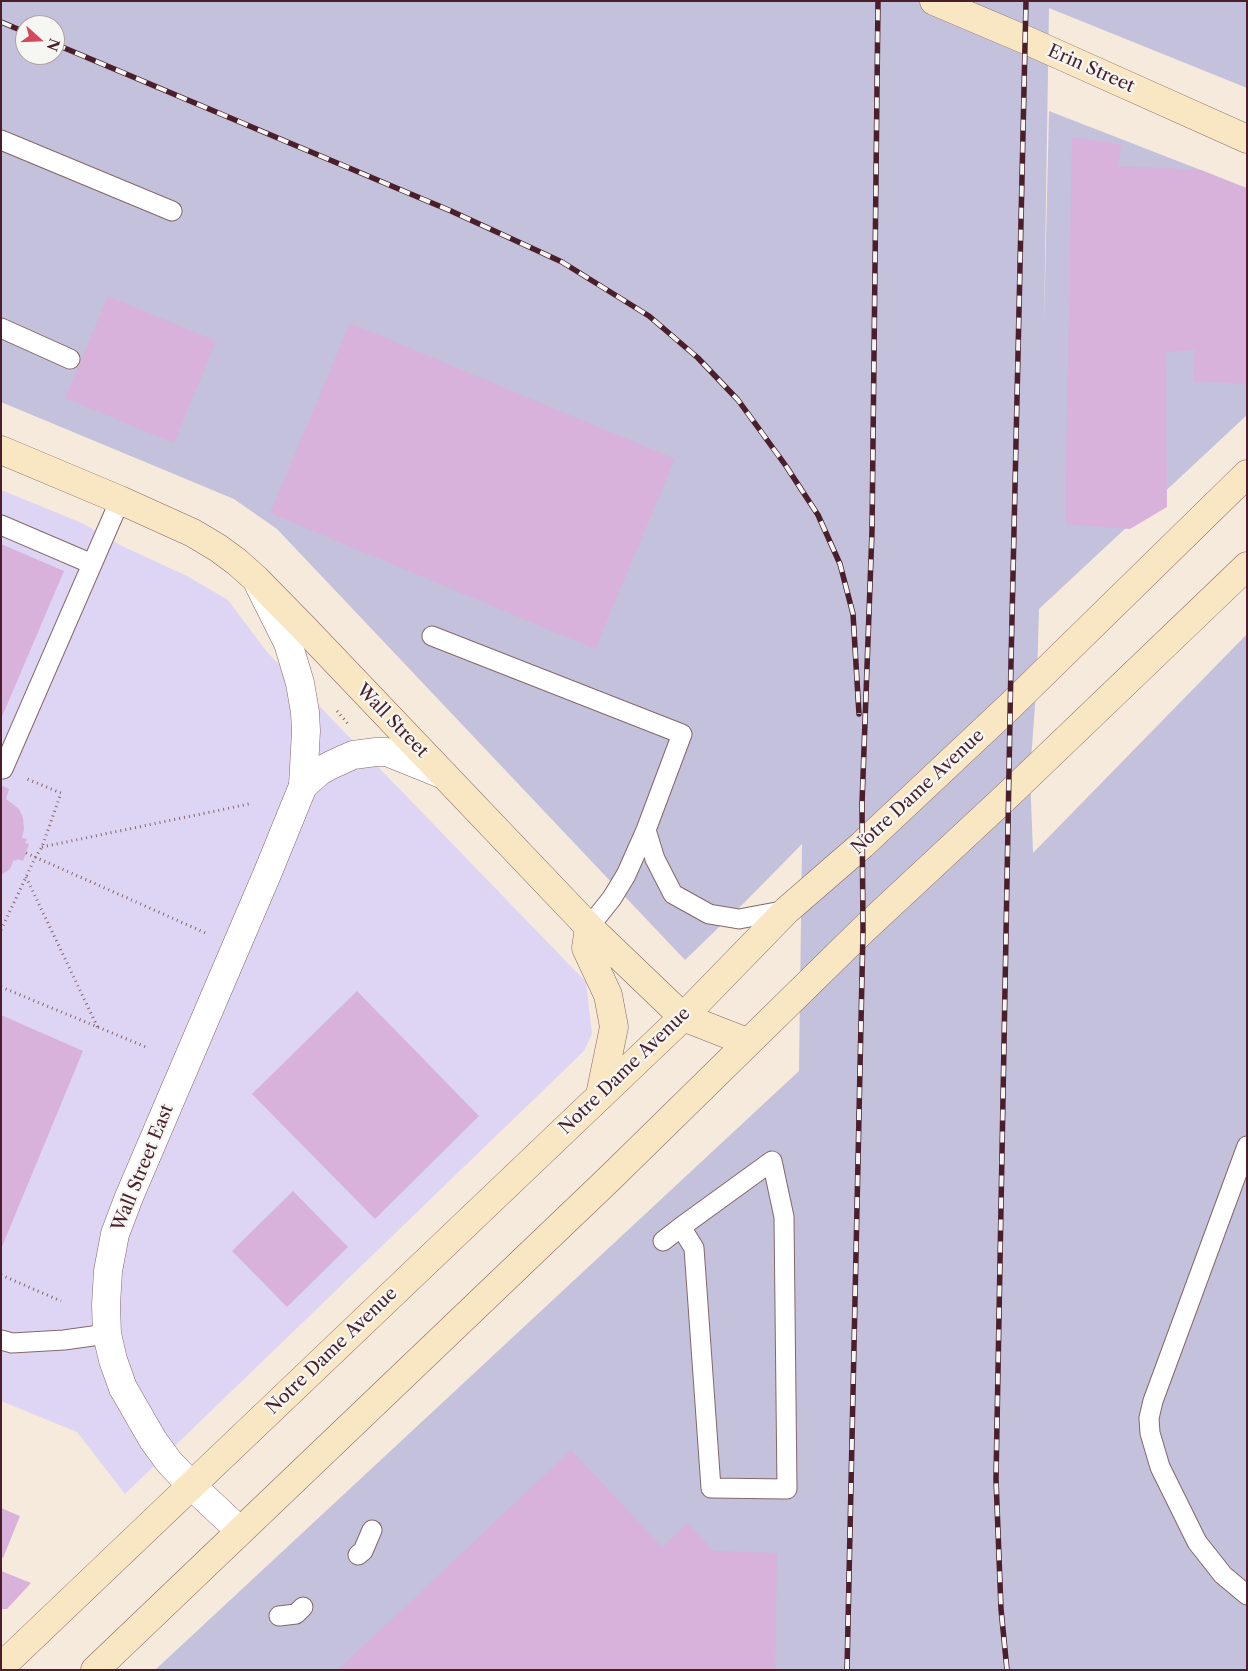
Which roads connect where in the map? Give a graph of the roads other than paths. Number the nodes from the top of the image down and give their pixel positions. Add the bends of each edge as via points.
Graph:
1 (934, 1) edge
2 (1247, 139) edge
3 (1, 140) edge
4 (172, 211) dead end
5 (1, 328) edge
6 (70, 359) dead end
7 (1, 450) edge
8 (1247, 474) edge
9 (120, 500) junction
10 (1, 525) edge
11 (92, 564) junction
12 (1247, 566) edge
13 (256, 579) junction
14 (432, 636) dead end
15 (4, 769) road end
16 (444, 775) junction
17 (303, 786) junction
18 (646, 830) junction
19 (787, 910) junction
20 (589, 927) junction
21 (683, 1017) junction
22 (747, 1042) junction
23 (600, 1095) junction
24 (1247, 1146) edge
25 (681, 1227) junction
26 (663, 1241) dead end
27 (107, 1334) junction
28 (1, 1340) edge
29 (191, 1485) junction
30 (372, 1530) dead end
31 (240, 1531) junction
32 (358, 1555) dead end
33 (1247, 1595) edge
34 (304, 1607) dead end
35 (279, 1616) dead end
36 (1, 1667) edge
37 (95, 1670) edge

1 - 2 main road, Erin Street
3 - 4 lane
5 - 6 lane
7 - 9 main road, Wall Street
8 - 19 main road, Notre Dame Avenue via 1010,706 862,845
9 - 11 lane
9 - 13 main road, Wall Street via 193,533 218,548
10 - 11 lane
11 - 15 lane
12 - 22 main road
13 - 16 main road, Wall Street
13 - 17 street via 288,643 300,683 306,731
14 - 18 lane via 682,734
16 - 17 street via 387,752 376,752 330,764
16 - 20 main road, Wall Street
17 - 27 street, Wall Street East via 115,1234 108,1271
18 - 19 lane via 654,859 672,894 709,914 739,919
18 - 20 lane via 626,875
19 - 21 main road, Notre Dame Avenue
20 - 21 main road, Wall Street
20 - 23 main road via 586,948 608,995 614,1027
21 - 22 main road, Wall Street
21 - 23 main road, Notre Dame Avenue
22 - 31 main road
23 - 29 main road, Notre Dame Avenue
24 - 33 lane via 1149,1418 1160,1467 1197,1542 1223,1575
25 - 25 lane via 694,1248 711,1488 787,1490 784,1216 772,1161
25 - 26 lane
27 - 28 lane via 30,1342
27 - 29 street, Wall Street East via 123,1388 138,1416 169,1462
29 - 31 street, Wall Street East
29 - 36 main road, Notre Dame Avenue
30 - 32 lane
31 - 37 main road
34 - 35 lane via 296,1614

